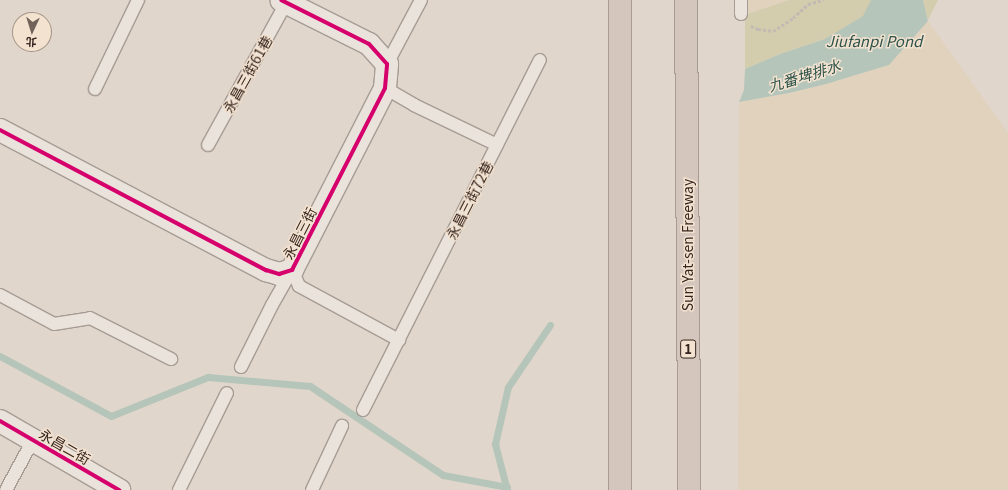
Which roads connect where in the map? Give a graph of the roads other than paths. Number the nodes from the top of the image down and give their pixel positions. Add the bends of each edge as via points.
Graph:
1 (138, 0) edge
2 (421, 0) edge
3 (620, 0) edge
4 (686, 0) edge
5 (741, 0) edge
6 (284, 1) edge
7 (741, 14) road end
8 (540, 60) dead end
9 (387, 64) junction
10 (385, 88) junction
11 (95, 89) dead end
12 (0, 130) edge
13 (208, 145) dead end
14 (497, 146) junction
15 (292, 270) junction
16 (0, 295) edge
17 (399, 340) junction
18 (171, 359) dead end
19 (241, 367) dead end
20 (228, 393) dead end
21 (363, 410) dead end
22 (0, 421) edge
23 (342, 426) dead end
24 (33, 440) junction
25 (6, 490) edge
26 (119, 490) edge
27 (179, 490) edge
28 (312, 490) edge
29 (620, 490) edge
30 (689, 490) edge

1 - 11 lane
2 - 9 lane
3 - 29 highway
4 - 30 highway, Sun Yat-sen Freeway / 1
5 - 7 lane
6 - 9 street via 369,44
6 - 13 lane, 永昌三街61巷
8 - 14 lane, 永昌三街72巷
9 - 10 street, 永昌三街
10 - 14 lane
10 - 15 street, 永昌三街
12 - 15 street, 永昌三街 via 266,270 279,274
14 - 17 lane, 永昌三街72巷
15 - 17 lane via 299,286
15 - 19 lane
16 - 18 lane via 54,324 90,318
17 - 21 lane, 永昌三街72巷
20 - 27 lane
22 - 24 street, 永昌二街
23 - 28 lane
24 - 25 lane
24 - 26 street, 永昌二街

